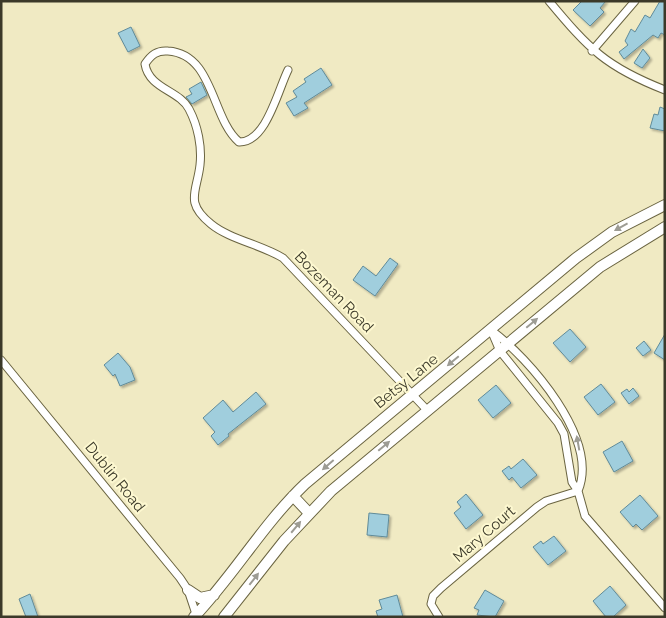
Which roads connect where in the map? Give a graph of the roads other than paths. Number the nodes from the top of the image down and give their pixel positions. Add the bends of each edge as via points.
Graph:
1 (549, 1) edge
2 (635, 1) edge
3 (592, 50) junction
4 (288, 70) dead end
5 (665, 90) edge
6 (665, 205) edge
7 (665, 227) edge
8 (491, 330) junction
9 (508, 343) junction
10 (500, 351) junction
11 (1, 360) edge
12 (536, 376) junction
13 (527, 384) junction
14 (413, 395) junction
15 (427, 410) junction
16 (572, 426) junction
17 (562, 430) junction
18 (578, 490) junction
19 (292, 496) junction
20 (309, 513) junction
21 (188, 590) junction
22 (214, 595) junction
23 (665, 608) edge
24 (196, 616) edge
25 (224, 617) edge
26 (439, 617) edge

1 - 3 street
2 - 3 street
3 - 5 street via 616,68
4 - 14 street, Bozeman Road via 262,129 246,142 239,142 228,128 209,86 186,57 163,51 150,56 145,64 152,79 187,106 192,116 200,152 200,166 193,190 201,214 212,225 283,258
6 -> 8 main road, Betsy Lane via 612,232
9 -> 7 main road via 600,267
8 - 9 street
8 - 10 street
8 -> 14 main road, Betsy Lane
9 - 10 main road
9 - 12 street
10 - 13 street
10 - 15 main road
11 - 21 street, Dublin Road
12 - 13 street
12 - 16 street
13 - 17 street
14 - 15 street, Bozeman Road
14 -> 19 main road, Betsy Lane
20 -> 15 main road
16 - 17 street
18 -> 16 street via 582,482 581,460
17 - 18 street via 572,482
18 - 23 street via 588,520
18 - 26 street, Mary Court via 537,507 441,588 433,596 432,604
19 - 20 main road
19 - 22 main road, Betsy Lane
25 -> 20 main road
21 - 22 main road via 200,598
21 - 24 street, Dublin Road
22 - 24 main road, Betsy Lane

